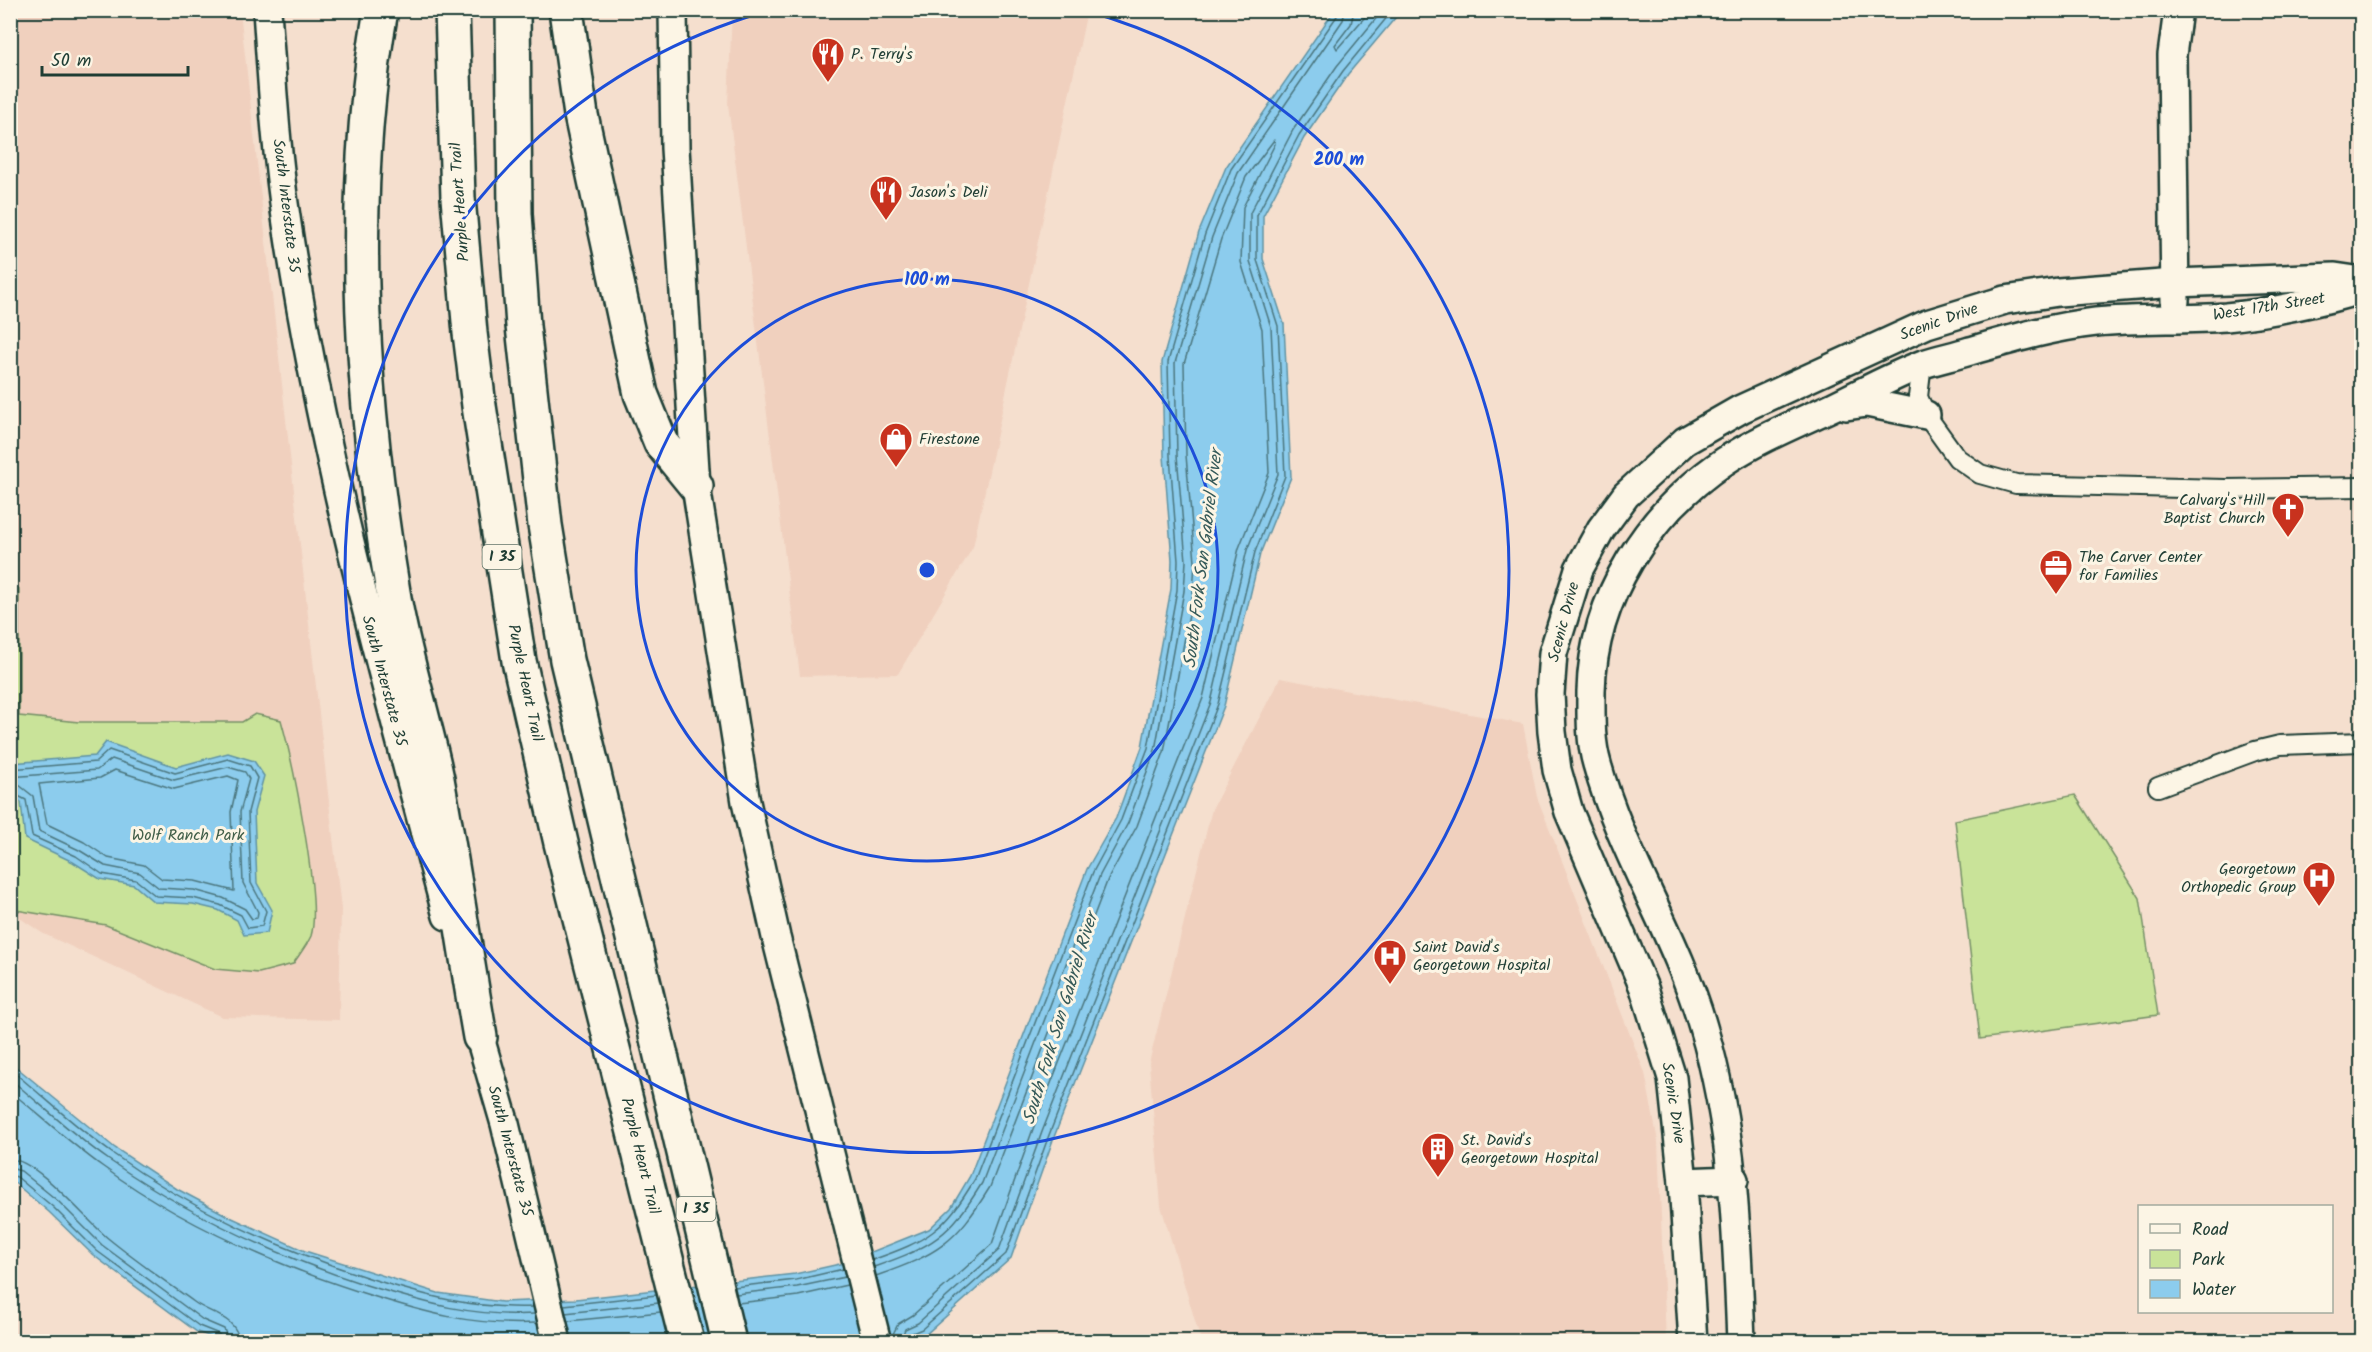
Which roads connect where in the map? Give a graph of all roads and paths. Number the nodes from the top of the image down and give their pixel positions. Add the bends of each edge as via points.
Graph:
1 (267, 10) edge
2 (381, 10) edge
3 (452, 10) edge
4 (513, 10) edge
5 (566, 10) edge
6 (674, 10) edge
7 (2178, 10) edge
8 (2361, 281) edge
9 (2175, 283) junction
10 (2361, 289) edge
11 (2176, 317) junction
12 (1922, 364) junction
13 (1827, 409) junction
14 (1926, 415) junction
15 (696, 486) junction
16 (2361, 487) edge
17 (2361, 742) edge
18 (2158, 788) dead end
19 (1703, 1025) junction
20 (1659, 1035) junction
21 (480, 1036) junction
22 (1734, 1180) junction
23 (1683, 1182) junction
24 (557, 1341) edge
25 (687, 1341) edge
26 (729, 1341) edge
27 (877, 1341) edge
28 (1693, 1341) edge
29 (1741, 1341) edge

1 - 21 street, South Interstate 35 via 286,222 331,466 367,619
2 - 21 highway via 368,115 363,203 362,291 370,411 393,595 437,779
3 - 25 highway, Purple Heart Trail / I 35 via 458,198 469,322 498,535 530,712
4 - 26 highway, I 35 via 515,214 545,525 567,660
5 - 15 highway via 581,115 641,394 661,444
6 - 15 street via 676,171
7 - 9 street via 2172,55
8 - 9 street, West 17th Street via 2335,277
9 - 11 street
9 - 20 street, Scenic Drive via 2005,300 1927,324 1741,409 1685,441 1626,495 1601,529 1579,569 1553,653 1552,732 1557,770 1569,812 1644,988
10 - 11 street, West 17th Street via 2228,317
11 - 12 street, Scenic Drive via 2096,322 2031,332
12 - 13 street, Scenic Drive
12 - 14 street via 1918,397
13 - 14 street via 1868,402
13 - 19 street, Scenic Drive via 1727,460 1666,511 1626,566 1597,638 1591,722 1596,761
14 - 16 street via 1957,458 1980,474 2016,484 2225,489
15 - 27 street via 746,802
17 - 18 street via 2255,751
19 - 20 street
19 - 22 street, Scenic Drive via 1717,1078
20 - 23 street, Scenic Drive via 1672,1078
21 - 24 street, South Interstate 35
22 - 23 street
22 - 29 street, Scenic Drive
23 - 28 street, Scenic Drive

